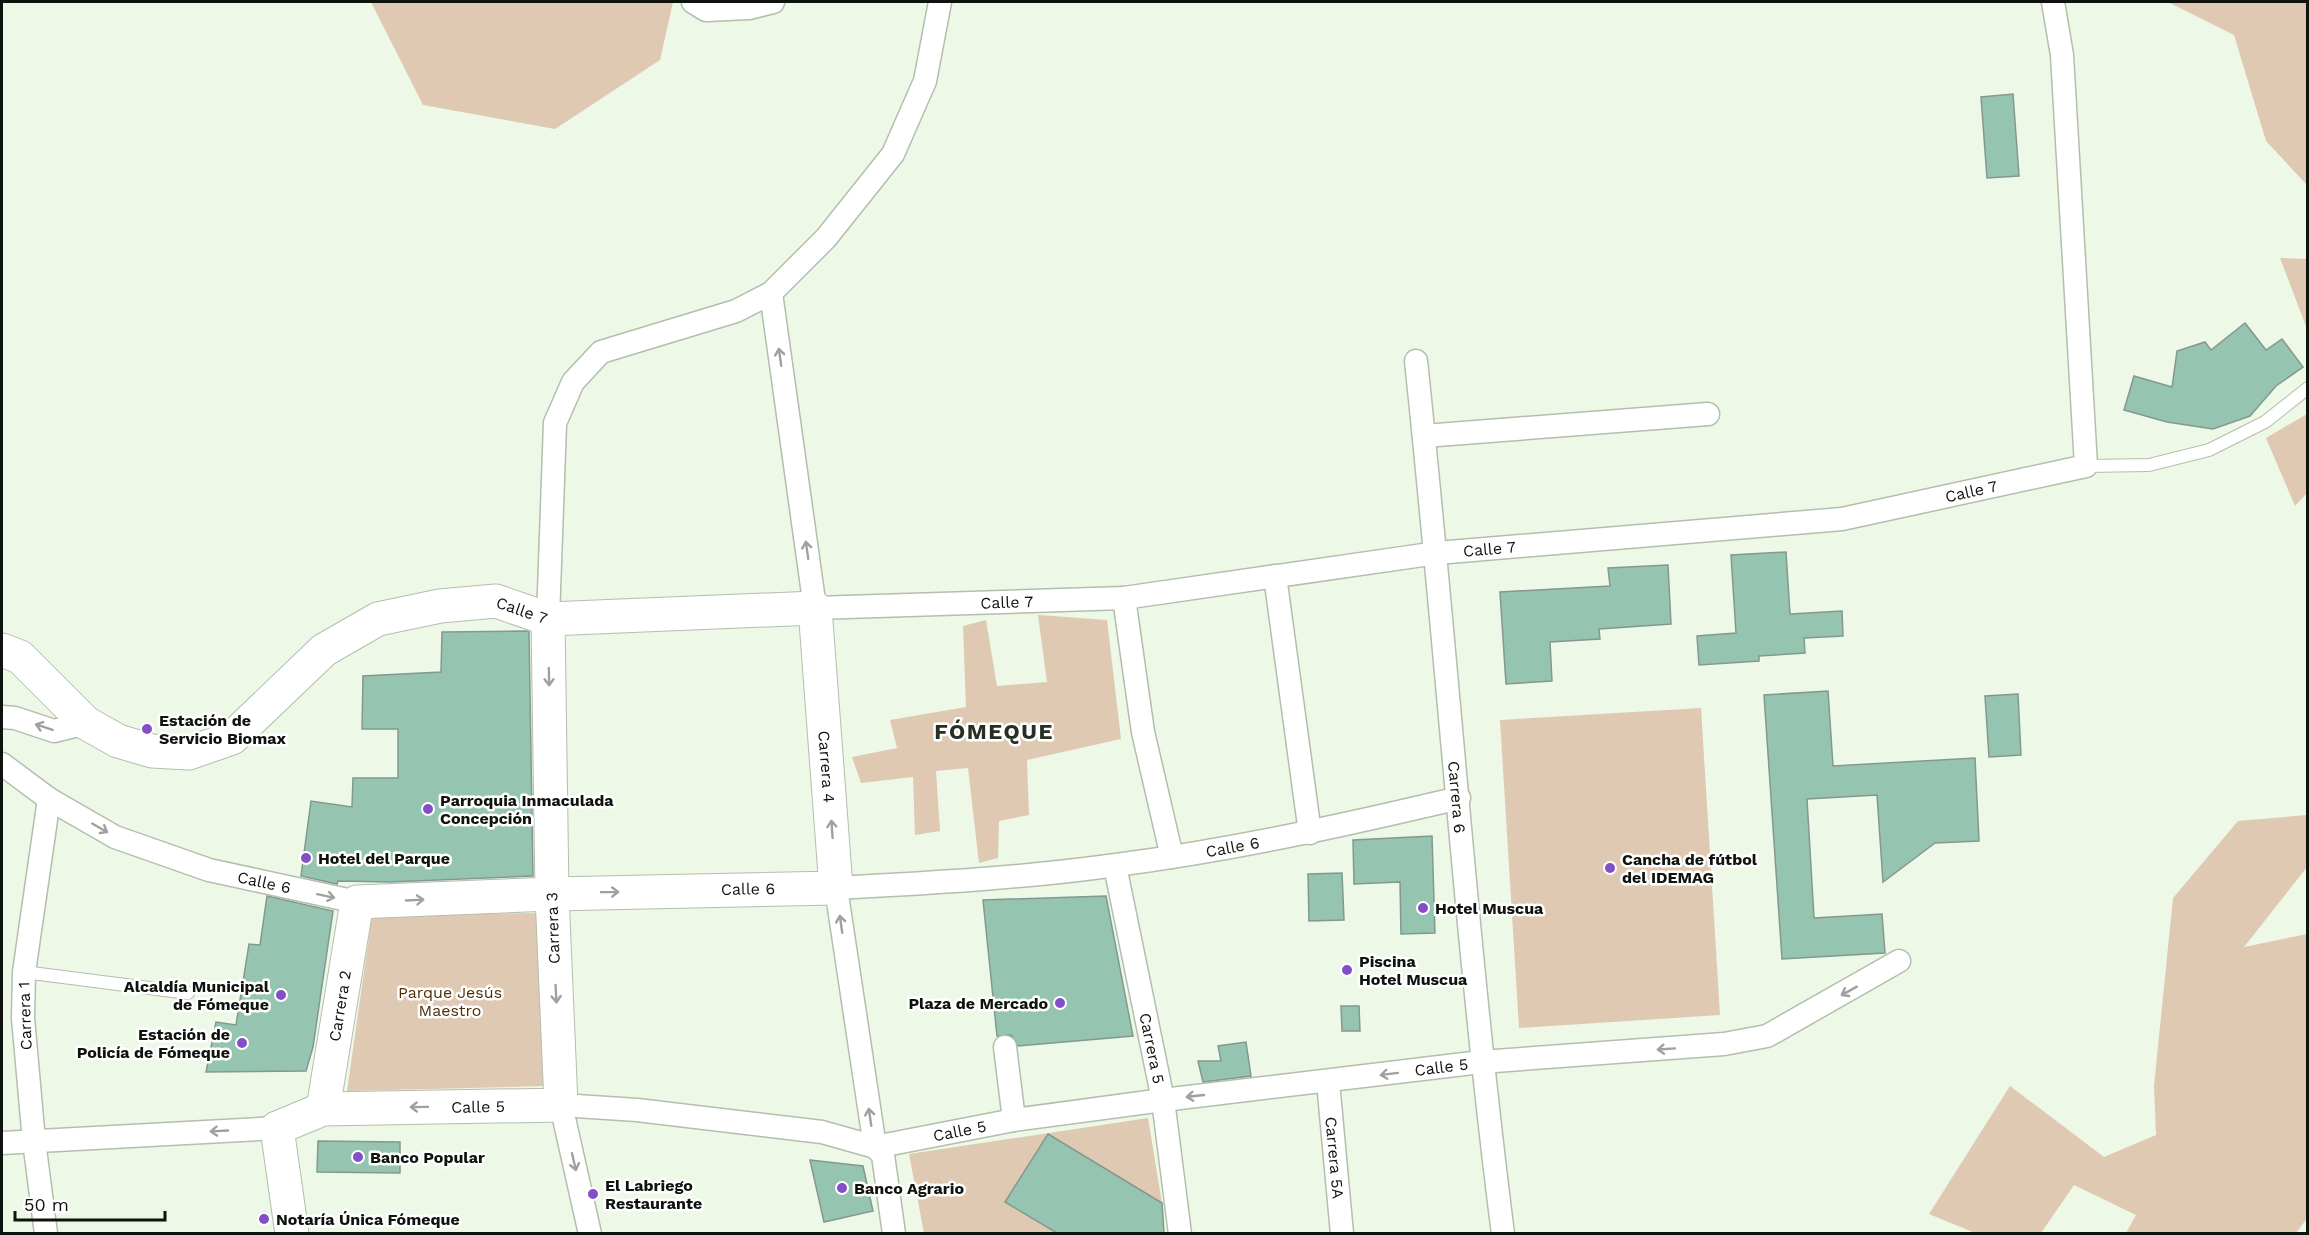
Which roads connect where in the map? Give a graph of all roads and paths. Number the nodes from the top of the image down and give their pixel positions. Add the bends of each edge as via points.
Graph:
1 (693, 2) edge
2 (773, 2) edge
3 (2053, 2) edge
4 (938, 4) edge
5 (771, 293) junction
6 (1416, 361) dead end
7 (2307, 388) edge
8 (1708, 414) dead end
9 (1424, 436) junction
10 (2086, 466) junction
11 (1437, 553) junction
12 (1275, 576) junction
13 (1124, 598) junction
14 (815, 608) junction
15 (548, 619) junction
16 (2, 650) edge
17 (2, 717) edge
18 (86, 723) junction
19 (2, 764) edge
20 (1459, 798) junction
21 (50, 799) junction
22 (1310, 833) junction
23 (1172, 857) junction
24 (1115, 866) junction
25 (836, 888) junction
26 (552, 894) junction
27 (357, 902) junction
28 (1899, 961) dead end
29 (24, 972) junction
30 (188, 993) dead end
31 (1005, 1047) dead end
32 (1481, 1062) junction
33 (1328, 1082) junction
34 (1163, 1100) junction
35 (561, 1105) junction
36 (323, 1109) junction
37 (1014, 1120) junction
38 (277, 1128) junction
39 (34, 1141) junction
40 (2, 1143) edge
41 (875, 1147) junction
42 (46, 1233) edge
43 (292, 1233) edge
44 (590, 1233) edge
45 (894, 1233) edge
46 (1180, 1233) edge
47 (1342, 1233) edge
48 (1503, 1233) edge

1 - 2 street via 706,10 749,8
3 - 10 street via 2062,55
4 - 5 street via 925,81 893,154 826,238
14 -> 5 street, Carrera 4
5 - 15 street via 736,311 601,352 573,382 555,423
6 - 9 street, Carrera 6
7 - 10 lane via 2265,422 2209,450 2149,465
8 - 9 street
9 - 11 street, Carrera 6
10 - 11 street, Calle 7 via 1842,519
11 - 12 street, Calle 7
11 - 20 street, Carrera 6
12 - 13 street, Calle 7
12 - 22 street
13 - 14 street, Calle 7
13 - 23 street via 1143,732
14 - 15 street, Calle 7
25 -> 14 street, Carrera 4
15 - 18 street, Calle 7 via 496,601 440,606 378,620 324,650 232,738 189,753 152,750 118,741
15 -> 26 street, Carrera 3
16 - 18 street, Calle 7 via 20,657
18 -> 17 street via 54,731
19 - 21 street, Calle 6
20 - 22 street, Calle 6
20 - 32 street, Carrera 6
21 -> 27 street, Calle 6 via 115,837 209,870
21 - 29 street, Carrera 1
22 - 23 street, Calle 6
23 - 24 street, Calle 6
24 - 25 street, Calle 6 via 976,880
24 - 34 street, Carrera 5
26 -> 25 street, Calle 6
41 -> 25 street, Carrera 4
27 -> 26 street, Calle 6
26 -> 35 street, Carrera 3
27 - 36 street, Carrera 2
28 -> 32 street, Calle 5 via 1767,1035 1724,1044
29 - 30 lane
29 - 39 street, Carrera 1 via 23,1018
31 - 37 street
32 -> 33 street, Calle 5
32 - 48 street, Carrera 6
33 -> 34 street, Calle 5
33 - 47 street, Carrera 5A
34 - 37 street, Calle 5
34 - 46 street, Carrera 5
35 -> 36 street, Calle 5
35 - 41 street, Calle 5 via 822,1132
35 -> 44 street, Carrera 3
36 - 38 street, Calle 5
37 - 41 street, Calle 5
38 -> 39 street, Calle 5
38 - 43 street
39 - 40 street, Calle 5
39 - 42 street, Carrera 1
41 - 45 street, Carrera 4 via 883,1155

